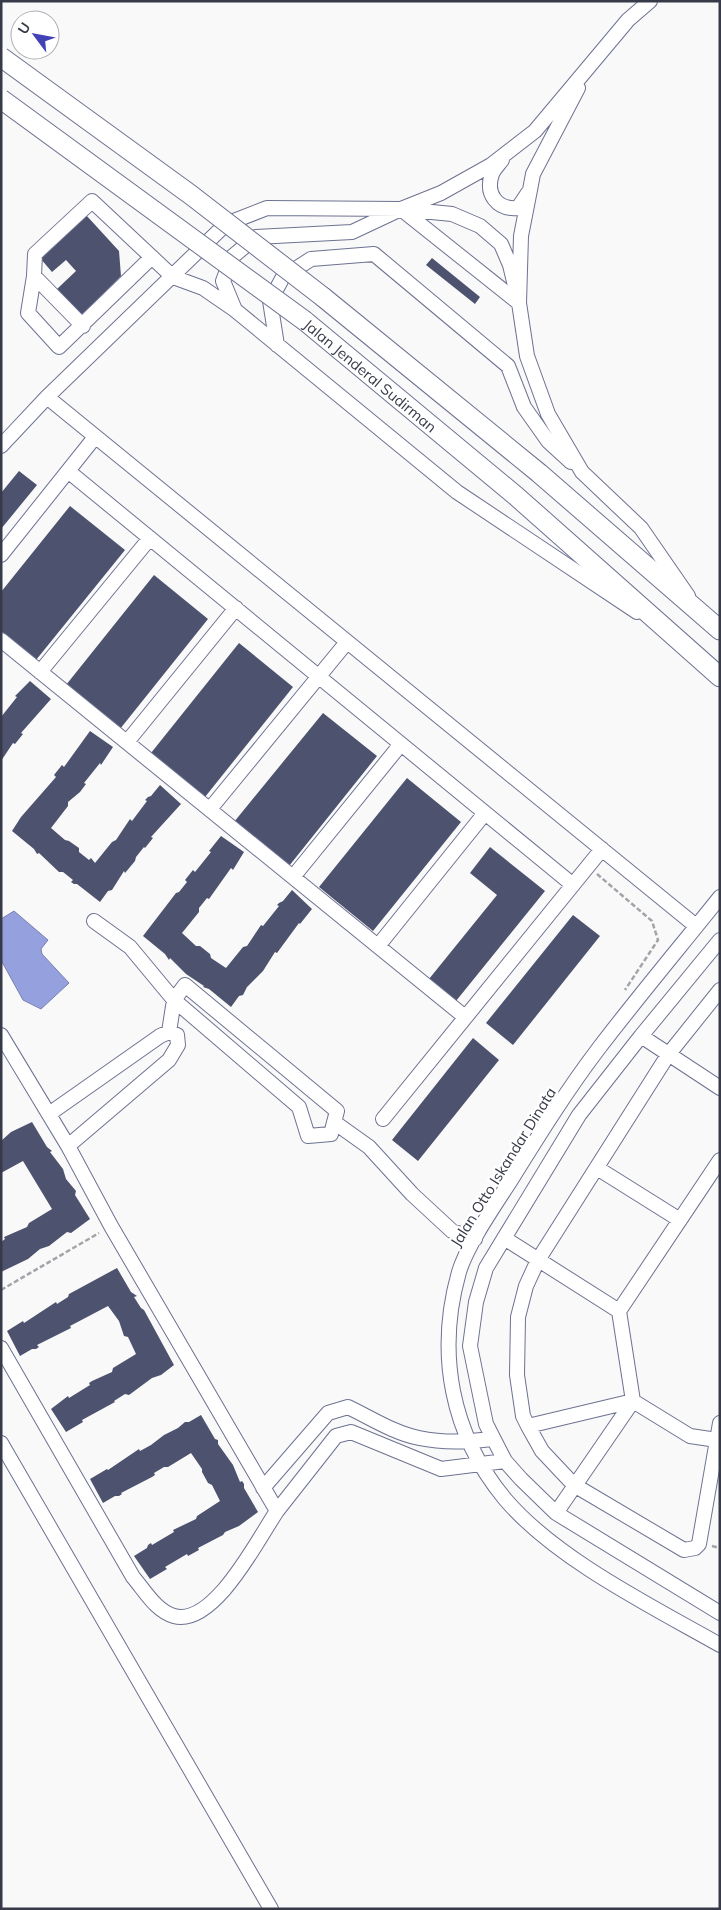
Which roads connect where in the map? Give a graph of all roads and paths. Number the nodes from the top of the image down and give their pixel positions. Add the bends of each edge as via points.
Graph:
1 (650, 1) edge
2 (1, 57) edge
3 (590, 65) junction
4 (1, 99) edge
5 (506, 153) junction
6 (530, 190) junction
7 (401, 209) junction
8 (152, 257) junction
9 (34, 276) junction
10 (173, 277) junction
11 (520, 303) junction
12 (235, 310) junction
13 (82, 326) junction
14 (276, 344) junction
15 (47, 397) junction
16 (95, 437) junction
17 (1, 446) edge
18 (68, 471) junction
19 (582, 472) junction
20 (150, 538) junction
21 (1, 555) edge
22 (236, 608) junction
23 (699, 611) junction
24 (720, 630) edge
25 (675, 638) junction
26 (1, 640) edge
27 (347, 642) junction
28 (40, 672) junction
29 (319, 676) junction
30 (720, 677) edge
31 (127, 742) junction
32 (401, 744) junction
33 (210, 809) junction
34 (485, 813) junction
35 (602, 849) junction
36 (586, 868) junction
37 (293, 877) junction
38 (573, 885) junction
39 (720, 896) edge
40 (94, 921) dead end
41 (696, 926) junction
42 (720, 940) edge
43 (378, 946) junction
44 (720, 990) edge
45 (623, 992) dead end
46 (174, 1000) junction
47 (465, 1017) junction
48 (169, 1032) junction
49 (1, 1035) edge
50 (641, 1036) junction
51 (668, 1055) junction
52 (720, 1088) edge
53 (49, 1114) junction
54 (383, 1119) dead end
55 (334, 1122) junction
56 (68, 1146) junction
57 (720, 1160) edge
58 (597, 1168) junction
59 (680, 1220) junction
60 (111, 1226) junction
61 (504, 1238) junction
62 (476, 1239) junction
63 (538, 1260) junction
64 (1, 1290) edge
65 (619, 1311) junction
66 (1, 1348) edge
67 (633, 1401) junction
68 (720, 1423) edge
69 (528, 1426) junction
70 (492, 1438) junction
71 (717, 1440) junction
72 (469, 1442) junction
73 (1, 1443) edge
74 (505, 1461) junction
75 (481, 1465) junction
76 (574, 1485) junction
77 (263, 1488) junction
78 (276, 1511) junction
79 (556, 1513) junction
80 (720, 1613) edge
81 (720, 1645) edge
82 (271, 1909) edge

1 - 3 street via 628,20
2 - 23 main road, bridge via 191,195 323,297 539,473
3 - 5 street via 535,130
3 - 6 street via 533,174
4 - 25 main road, Jalan Jenderal Sudirman, bridge via 305,321 516,496
5 - 6 street via 492,173 491,192 496,203 508,209 518,208
5 - 7 street via 441,193
6 - 11 street via 521,236
7 - 10 street via 267,208 226,224
7 - 11 street
7 - 11 street via 452,214 480,226 501,244
7 - 12 street via 352,232 256,238 232,257 224,281
8 - 9 street via 92,201 35,254
8 - 10 street
8 - 13 street
9 - 13 street
9 - 13 street via 28,313 59,347
10 - 12 street via 204,288
10 - 15 street
11 - 19 street via 527,356 548,414
12 - 14 street
14 - 19 street via 270,301 282,277 311,259 374,254 508,366 529,414 548,441
14 - 25 street via 456,492
15 - 16 street
15 - 17 street
16 - 18 street
16 - 27 street
18 - 20 street
18 - 21 street
19 - 23 street via 641,528
20 - 22 street
20 - 28 street
22 - 29 street
22 - 31 street
23 - 24 main road
25 - 30 main road, Jalan Jenderal Sudirman
26 - 28 street
27 - 29 street
27 - 35 street
28 - 31 street
29 - 32 street
29 - 33 street
31 - 33 street
32 - 34 street
32 - 37 street
33 - 37 street
34 - 38 street
34 - 43 street
35 - 36 street
35 - 41 street
36 - 38 street
36 - 45 path via 600,876 652,921 658,940
37 - 43 street
38 - 47 street
39 - 41 street, Jalan Otto Iskandar Dinata
40 - 46 street via 130,947
41 - 62 street, Jalan Otto Iskandar Dinata via 599,1048 554,1111
42 - 50 street
43 - 47 street
44 - 51 street
46 - 48 street
46 - 55 street via 185,985 337,1112
46 - 55 street via 299,1107 308,1136 331,1134
47 - 54 street
48 - 53 street
48 - 56 street via 177,1035 178,1045 169,1060
49 - 53 street
50 - 51 street
50 - 61 street via 579,1115
51 - 52 street
51 - 58 street
53 - 56 street
55 - 62 street via 369,1147 452,1231
56 - 60 street
57 - 59 street
58 - 59 street
58 - 63 street
59 - 65 street
60 - 64 path
60 - 77 street
61 - 63 street
61 - 70 street via 486,1268 476,1302 470,1346 486,1424
62 - 72 street, Jalan Otto Iskandar Dinata via 459,1270 450,1312 448,1364 457,1413
63 - 65 street
63 - 69 street via 526,1286 518,1317 517,1375 523,1416
65 - 67 street
66 - 78 street via 133,1577 165,1612 186,1618 211,1604 224,1590
67 - 69 street
67 - 71 street via 690,1436
67 - 76 street
68 - 71 street
69 - 76 street via 542,1451
70 - 72 street
70 - 74 street
71 - 76 street via 695,1548 684,1550 670,1543
72 - 75 street, Jalan Otto Iskandar Dinata
72 - 77 street via 420,1438 396,1431 348,1407 328,1412
73 - 82 street
74 - 75 street
74 - 79 street
75 - 78 street via 441,1470 351,1432 336,1436
75 - 81 street, Jalan Otto Iskandar Dinata via 506,1499 538,1532 615,1585
76 - 79 street
77 - 78 street
79 - 80 street

